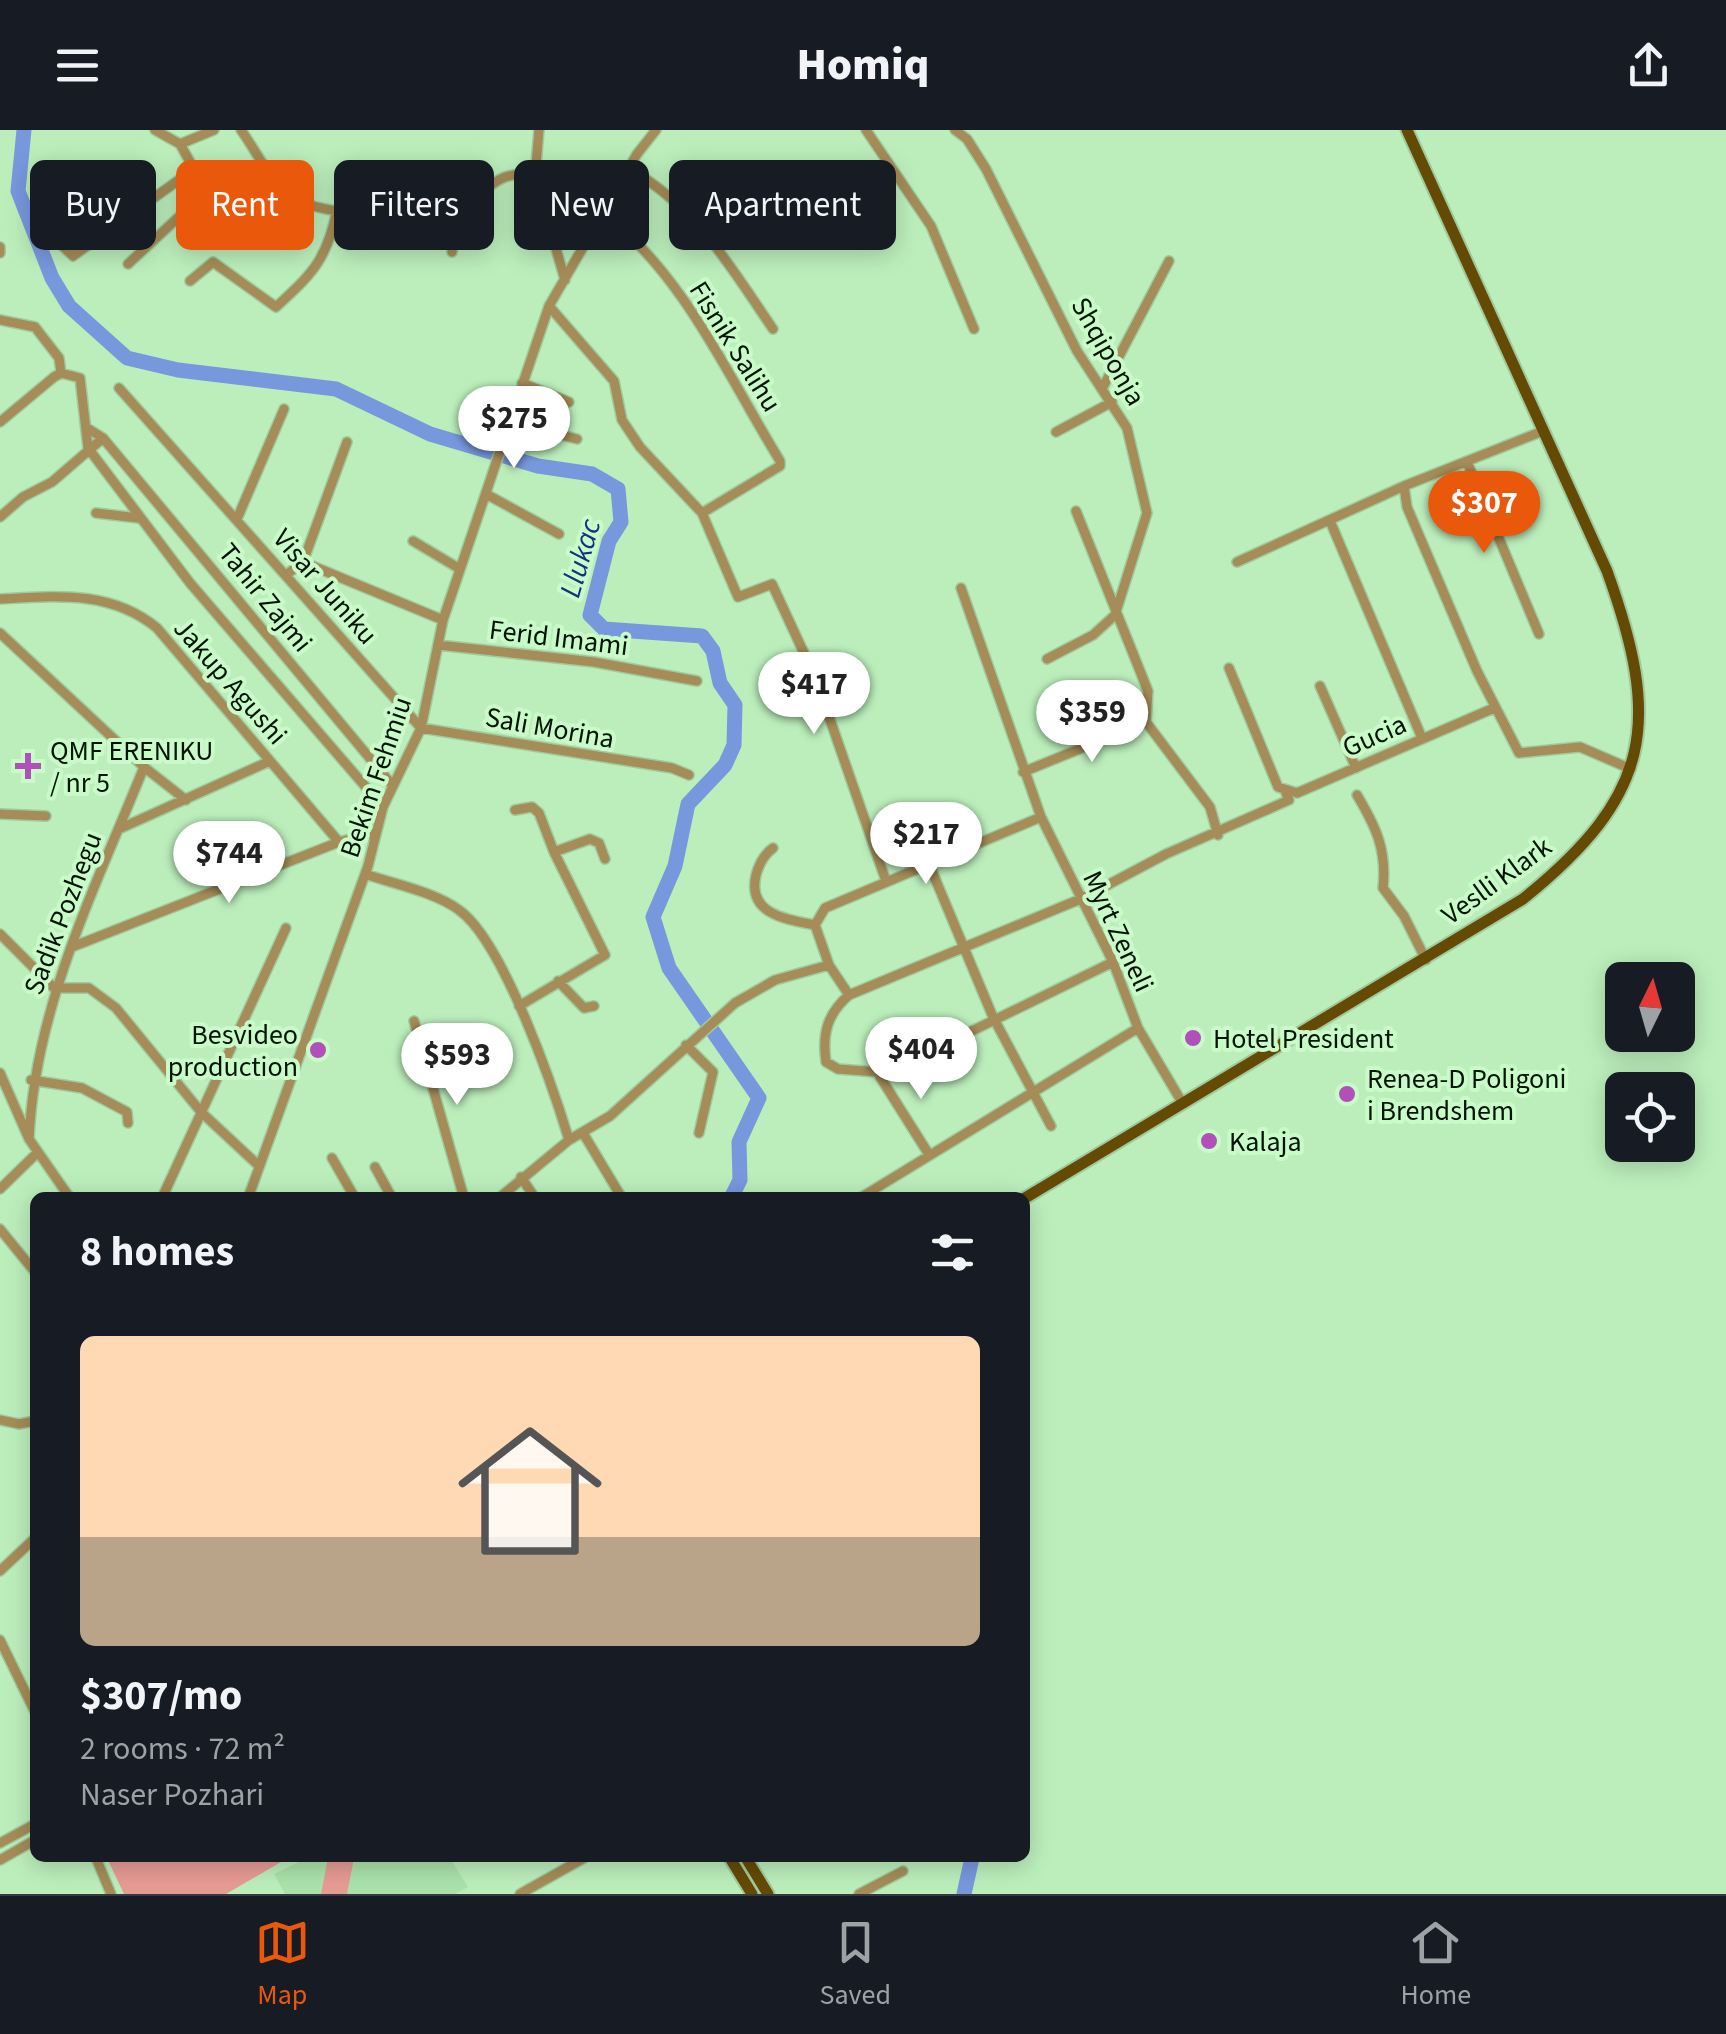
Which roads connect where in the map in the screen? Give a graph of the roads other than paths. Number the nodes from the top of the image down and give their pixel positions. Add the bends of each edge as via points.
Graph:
1 (155, 130) edge
2 (214, 130) edge
3 (241, 130) edge
4 (539, 130) edge
5 (656, 130) edge
6 (866, 130) edge
7 (955, 130) edge
8 (1407, 130) edge
9 (180, 144) junction
10 (189, 160) edge
11 (536, 160) edge
12 (634, 160) edge
13 (649, 180) edge
14 (334, 209) edge
15 (176, 221) edge
16 (334, 224) edge
17 (556, 250) edge
18 (582, 250) edge
19 (642, 250) edge
20 (1168, 262) dead end
21 (128, 264) dead end
22 (190, 280) dead end
23 (565, 280) junction
24 (549, 306) junction
25 (0, 320) edge
26 (773, 328) dead end
27 (974, 329) dead end
28 (61, 374) junction
29 (522, 383) junction
30 (1103, 387) junction
31 (119, 388) dead end
32 (570, 402) dead end
33 (1112, 402) junction
34 (284, 409) dead end
35 (0, 422) edge
36 (510, 422) junction
37 (87, 428) junction
38 (1543, 431) junction
39 (1056, 432) dead end
40 (103, 438) junction
41 (577, 440) dead end
42 (347, 442) dead end
43 (88, 448) junction
44 (1467, 462) junction
45 (1404, 486) junction
46 (486, 494) junction
47 (1076, 510) dead end
48 (96, 513) dead end
49 (702, 514) junction
50 (0, 517) edge
51 (138, 518) junction
52 (237, 519) junction
53 (1330, 521) junction
54 (559, 534) dead end
55 (413, 541) dead end
56 (303, 562) junction
57 (1236, 562) dead end
58 (460, 569) junction
59 (286, 574) junction
60 (961, 588) dead end
61 (0, 599) edge
62 (1115, 615) junction
63 (443, 620) junction
64 (0, 633) edge
65 (1538, 634) dead end
66 (438, 645) junction
67 (1047, 659) dead end
68 (1229, 668) dead end
69 (697, 681) dead end
70 (1320, 686) dead end
71 (1494, 708) junction
72 (1146, 722) junction
73 (421, 728) junction
74 (1422, 738) junction
75 (270, 760) junction
76 (144, 767) junction
77 (1356, 768) junction
78 (1631, 769) junction
79 (1023, 772) junction
80 (689, 775) dead end
81 (393, 786) junction
82 (1286, 793) junction
83 (1357, 795) dead end
84 (186, 800) junction
85 (383, 806) junction
86 (515, 810) dead end
87 (0, 814) edge
88 (46, 816) dead end
89 (1041, 817) junction
90 (119, 829) junction
91 (376, 832) junction
92 (1218, 834) junction
93 (339, 842) junction
94 (773, 848) dead end
95 (554, 852) junction
96 (606, 859) dead end
97 (929, 864) junction
98 (365, 874) junction
99 (886, 881) junction
100 (1082, 898) junction
101 (815, 924) junction
102 (286, 928) dead end
103 (0, 934) edge
104 (962, 946) junction
105 (72, 947) junction
106 (1426, 960) junction
107 (1112, 962) junction
108 (829, 965) junction
109 (558, 981) junction
110 (54, 988) junction
111 (849, 995) junction
112 (519, 1006) junction
113 (594, 1006) dead end
114 (993, 1017) junction
115 (414, 1026) dead end
116 (1138, 1028) junction
117 (690, 1042) junction
118 (877, 1072) junction
119 (0, 1073) edge
120 (32, 1080) junction
121 (1032, 1095) junction
122 (1183, 1104) junction
123 (202, 1112) junction
124 (128, 1123) dead end
125 (1052, 1126) dead end
126 (699, 1132) dead end
127 (583, 1134) junction
128 (28, 1139) junction
129 (569, 1140) junction
130 (38, 1152) junction
131 (928, 1152) junction
132 (332, 1158) dead end
133 (258, 1165) junction
134 (376, 1168) dead end
135 (521, 1177) junction
136 (0, 1189) edge
137 (66, 1192) edge
138 (165, 1192) edge
139 (250, 1192) edge
140 (352, 1192) edge
141 (389, 1192) edge
142 (462, 1192) edge
143 (505, 1192) edge
144 (531, 1192) edge
145 (618, 1192) edge
146 (869, 1192) edge
147 (1030, 1195) edge
148 (0, 1229) edge
149 (30, 1266) edge
150 (0, 1420) edge
151 (30, 1422) edge
152 (30, 1543) edge
153 (0, 1571) edge
154 (0, 1640) edge
155 (30, 1702) edge
156 (30, 1827) edge
157 (0, 1843) edge
158 (30, 1843) edge
159 (0, 1860) edge
160 (98, 1862) edge
161 (577, 1862) edge
162 (732, 1862) edge
163 (748, 1862) edge
164 (903, 1871) dead end
165 (111, 1894) edge
166 (520, 1894) edge
167 (752, 1894) edge
168 (768, 1894) edge
169 (859, 1894) edge

1 - 9 street
2 - 9 street
3 - 14 street via 290,196
4 - 11 street
5 - 12 street, Bekim Fehmiu
6 - 27 street via 930,226
7 - 30 street, Shqiponja via 968,138 986,168 1077,350
8 - 38 main road, Veslli Klark
9 - 10 street
13 - 26 street via 692,214
15 - 21 street
16 - 22 street via 320,265 276,307 213,262
17 - 23 street
18 - 23 street, Bekim Fehmiu
19 - 49 street, Fisnik Salihu via 704,326 780,466
20 - 30 street
23 - 24 street, Bekim Fehmiu
24 - 29 street, Bekim Fehmiu
24 - 49 street via 614,381 622,420 640,447
25 - 28 street via 35,327 59,358
28 - 35 street
28 - 37 street via 80,378
29 - 32 street
29 - 36 street, Bekim Fehmiu
30 - 33 street, Shqiponja
31 - 52 street, Visar Juniku
33 - 39 street
33 - 62 street, Shqiponja via 1127,428 1147,513
34 - 52 street, Visar Juniku
36 - 41 street
36 - 46 street, Bekim Fehmiu
37 - 40 street, Tahir Zajmi
37 - 43 street
38 - 44 street
38 - 78 main road, Veslli Klark via 1630,634 1641,693
40 - 43 street
40 - 81 street, Tahir Zajmi
42 - 56 street
43 - 50 street
43 - 51 street, Tahir Zajmi
44 - 45 street
44 - 65 street
45 - 53 street
45 - 71 street via 1420,545
46 - 54 street
46 - 58 street, Bekim Fehmiu
47 - 62 street
48 - 51 street
49 - 99 street via 738,598 772,584 781,596
51 - 85 street, Tahir Zajmi
52 - 59 street, Visar Juniku
53 - 57 street
53 - 74 street
55 - 58 street
56 - 59 street
56 - 63 street
58 - 63 street, Bekim Fehmiu
59 - 73 street, Visar Juniku
60 - 79 street, Myrt Zeneli
61 - 75 street, Jakup Agushi via 70,596 139,613
62 - 67 street
62 - 72 street via 1148,691
63 - 66 street, Bekim Fehmiu
64 - 76 street
66 - 69 street, Ferid Imami
66 - 73 street, Bekim Fehmiu
68 - 82 street
70 - 77 street
71 - 74 street, Gucia
71 - 78 street via 1519,753 1580,746
72 - 79 street
72 - 92 street via 1210,807
73 - 80 street, Sali Morina
73 - 81 street, Bekim Fehmiu
74 - 77 street, Gucia
75 - 84 street
75 - 93 street, Jakup Agushi
76 - 84 street
76 - 90 street, Sadik Pozhegu
77 - 82 street, Gucia
78 - 106 main road, Veslli Klark via 1608,816 1558,870
79 - 89 street, Myrt Zeneli
81 - 85 street, Bekim Fehmiu
82 - 92 street, Gucia via 1290,800
83 - 106 street via 1385,854 1382,888
84 - 90 street
85 - 91 street, Bekim Fehmiu
86 - 95 street via 532,807 540,813
87 - 88 street
89 - 97 street
89 - 100 street, Myrt Zeneli
90 - 105 street, Sadik Pozhegu
91 - 93 street
91 - 98 street, Bekim Fehmiu
92 - 100 street
93 - 105 street
94 - 101 street via 757,871 759,904 769,913
95 - 96 street via 590,839
95 - 109 street via 605,951
97 - 99 street
97 - 104 street
98 - 112 street via 457,908 473,923
98 - 133 street, Bekim Fehmiu
99 - 101 street via 825,908
100 - 104 street
100 - 107 street, Myrt Zeneli
101 - 108 street
102 - 123 street
103 - 110 street
104 - 111 street
104 - 114 street
105 - 110 street, Sadik Pozhegu
106 - 122 main road, Veslli Klark
107 - 114 street
107 - 116 street, Myrt Zeneli
108 - 111 street
108 - 117 street via 776,980
109 - 112 street
109 - 113 street via 584,1008
110 - 120 street, Sadik Pozhegu
110 - 123 street via 89,988 116,1008
111 - 118 street via 830,1017 826,1062 838,1070
112 - 129 street
114 - 118 street
114 - 121 street
115 - 142 street
116 - 121 street
116 - 122 street, Myrt Zeneli
117 - 126 street via 713,1072
117 - 127 street
118 - 131 street
119 - 128 street
120 - 124 street via 82,1088 127,1112
120 - 128 street, Sadik Pozhegu
121 - 125 street
121 - 131 street
122 - 147 main road, Veslli Klark
123 - 133 street
123 - 138 street
127 - 129 street
127 - 145 street
128 - 130 street
129 - 135 street
130 - 136 street
130 - 137 street
131 - 146 street
132 - 140 street
133 - 139 street, Bekim Fehmiu
134 - 141 street
135 - 143 street
135 - 144 street
148 - 149 street
150 - 151 street
152 - 153 street
154 - 155 street
156 - 157 street
158 - 159 street
160 - 165 street
161 - 166 street
162 - 167 main road
163 - 168 main road
164 - 169 street

